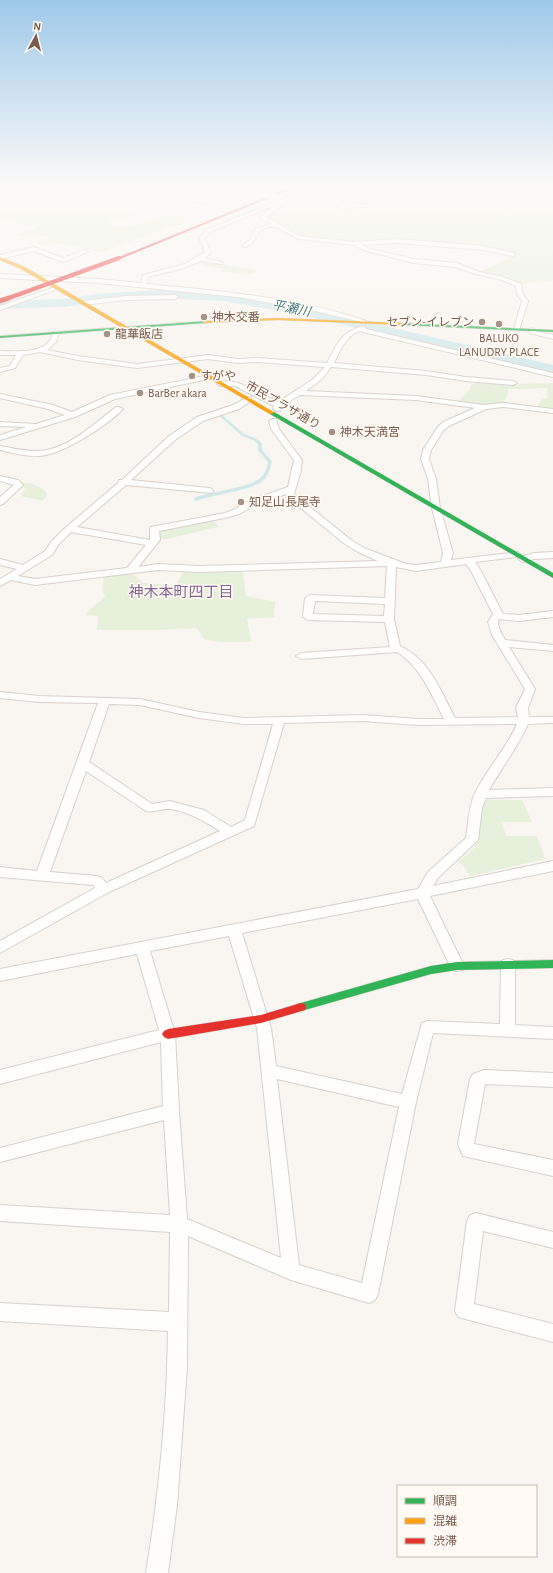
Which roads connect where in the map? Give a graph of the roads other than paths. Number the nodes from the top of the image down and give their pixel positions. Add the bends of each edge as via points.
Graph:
1 (5, 259) edge
2 (108, 259) edge
3 (109, 259) edge
4 (201, 259) edge
5 (204, 259) edge
6 (407, 259) edge
7 (220, 263) dead end
8 (0, 276) edge
9 (38, 277) junction
10 (143, 286) junction
11 (57, 288) junction
12 (0, 295) edge
13 (226, 301) dead end
14 (257, 301) junction
15 (80, 302) junction
16 (1, 305) edge
17 (438, 315) dead end
18 (320, 320) junction
19 (364, 322) junction
20 (386, 323) junction
21 (435, 325) junction
22 (126, 328) junction
23 (517, 329) junction
24 (357, 330) junction
25 (532, 330) junction
26 (553, 331) edge
27 (56, 333) junction
28 (0, 337) edge
29 (553, 337) edge
30 (43, 351) junction
31 (22, 352) junction
32 (0, 353) edge
33 (183, 361) junction
34 (74, 365) dead end
35 (329, 365) junction
36 (137, 366) junction
37 (0, 370) edge
38 (553, 375) edge
39 (210, 377) junction
40 (513, 383) dead end
41 (222, 384) junction
42 (298, 393) junction
43 (0, 396) edge
44 (248, 399) junction
45 (484, 407) junction
46 (119, 409) dead end
47 (553, 411) edge
48 (72, 415) junction
49 (273, 421) dead end
50 (0, 424) edge
51 (39, 426) junction
52 (0, 438) edge
53 (0, 448) edge
54 (0, 478) edge
55 (122, 482) junction
56 (291, 489) junction
57 (209, 491) dead end
58 (0, 502) edge
59 (436, 508) junction
60 (70, 529) junction
61 (153, 544) junction
62 (553, 555) edge
63 (519, 557) junction
64 (468, 560) junction
65 (0, 562) edge
66 (392, 563) junction
67 (446, 564) junction
68 (25, 568) junction
69 (132, 569) junction
70 (553, 576) edge
71 (8, 577) junction
72 (0, 583) edge
73 (389, 601) junction
74 (553, 614) edge
75 (497, 616) junction
76 (389, 619) junction
77 (502, 643) junction
78 (553, 648) edge
79 (399, 649) junction
80 (301, 656) dead end
81 (0, 695) edge
82 (105, 700) junction
83 (524, 720) junction
84 (553, 720) edge
85 (279, 721) junction
86 (451, 722) junction
87 (83, 763) junction
88 (553, 792) edge
89 (481, 794) junction
90 (230, 832) junction
91 (553, 866) edge
92 (0, 872) edge
93 (42, 876) junction
94 (104, 889) junction
95 (422, 893) junction
96 (234, 929) junction
97 (142, 947) junction
98 (0, 948) edge
99 (508, 964) junction
100 (553, 964) edge
101 (457, 966) junction
102 (0, 976) edge
103 (262, 1019) junction
104 (507, 1030) junction
105 (553, 1033) edge
106 (168, 1034) junction
107 (270, 1071) junction
108 (0, 1077) edge
109 (553, 1080) edge
110 (408, 1102) junction
111 (171, 1111) junction
112 (0, 1155) edge
113 (553, 1168) edge
114 (0, 1213) edge
115 (179, 1224) junction
116 (553, 1240) edge
117 (291, 1271) junction
118 (0, 1312) edge
119 (178, 1322) junction
120 (553, 1333) edge
121 (157, 1573) edge

1 - 9 main road, 市民プラザ通り
2 - 12 main road
3 - 16 main road, bridge
4 - 10 street via 145,276
5 - 7 street
6 - 23 street via 457,265 519,285 520,294 525,301
8 - 9 street
9 - 10 street
9 - 11 main road, 市民プラザ通り
10 - 14 street
11 - 15 main road, 市民プラザ通り
11 - 16 street
13 - 15 street via 185,297
14 - 18 street via 252,305
14 - 19 street via 346,316
15 - 22 main road, 市民プラザ通り
17 - 21 street
18 - 19 main road
18 - 22 main road via 234,320
19 - 20 main road
20 - 21 main road
20 - 24 street
21 - 23 main road
22 - 27 main road
22 - 33 main road, 市民プラザ通り
23 - 25 main road
24 - 35 street via 350,332 343,340
24 - 38 street
25 - 26 main road
25 - 29 street
27 - 28 main road
27 - 30 street via 53,342
30 - 31 street
30 - 36 street
31 - 32 street
31 - 37 street via 13,367
33 - 35 street via 208,357 238,361 266,360
33 - 36 street
33 - 39 main road, 市民プラザ通り
34 - 36 street
35 - 40 street
35 - 42 street via 323,374
39 - 41 main road, 市民プラザ通り
39 - 48 street via 113,397
41 - 42 street via 236,384 278,407
41 - 44 main road, 市民プラザ通り
42 - 45 street via 416,398
43 - 48 street via 50,407
44 - 55 street via 236,407 207,416 192,424
44 - 59 main road, 市民プラザ通り
45 - 47 street via 503,406
45 - 59 street via 446,424 427,450 425,459 432,479
46 - 53 street via 80,437 55,450 42,454
48 - 51 street
49 - 56 street via 275,429 298,460
50 - 51 street
51 - 52 street
54 - 58 street via 18,485
55 - 57 street
55 - 60 street
56 - 61 street via 226,515 154,529
56 - 66 street via 290,495 348,542
59 - 63 main road, 市民プラザ通り
59 - 67 street via 448,553
60 - 61 street
60 - 68 street via 55,543 49,553
61 - 69 street
62 - 63 street
63 - 64 street
63 - 70 main road, 市民プラザ通り
64 - 67 street
64 - 75 street via 495,605
65 - 68 street
66 - 67 street via 416,568
66 - 69 street
66 - 73 street
68 - 71 street
69 - 71 street via 35,582
71 - 72 street
73 - 76 street
73 - 76 street via 310,598 308,617
74 - 75 street via 519,618
75 - 77 street via 493,622 494,633
76 - 79 street via 395,647
77 - 78 street
77 - 83 street via 527,680 530,689 522,708
79 - 80 street
79 - 86 street via 412,657 429,678
81 - 82 street via 39,699
82 - 85 street via 140,702 199,715 244,721
82 - 87 street
83 - 84 street
83 - 86 street
83 - 89 street via 516,739
85 - 86 street via 363,718
85 - 90 street via 250,823
87 - 90 street via 150,808 170,805 200,813
87 - 93 street
88 - 89 street
89 - 95 street via 476,808 472,840 433,876
90 - 94 street
91 - 95 street
92 - 93 street
93 - 94 street via 97,881
94 - 98 street
95 - 96 street
95 - 101 street
96 - 97 street
96 - 103 street
97 - 102 street
97 - 106 street
99 - 100 main road
99 - 101 main road
99 - 104 street
101 - 103 main road via 410,975
103 - 106 main road
103 - 107 street
104 - 105 street
104 - 110 street via 427,1027
106 - 108 street
106 - 111 street
107 - 110 street
107 - 117 street
109 - 113 street via 484,1077 478,1079 466,1144 469,1151
110 - 117 street via 369,1294
111 - 112 street
111 - 115 street
114 - 115 street
115 - 117 street
115 - 119 street
116 - 120 street via 476,1222 464,1311
118 - 119 street
119 - 121 street via 168,1505

